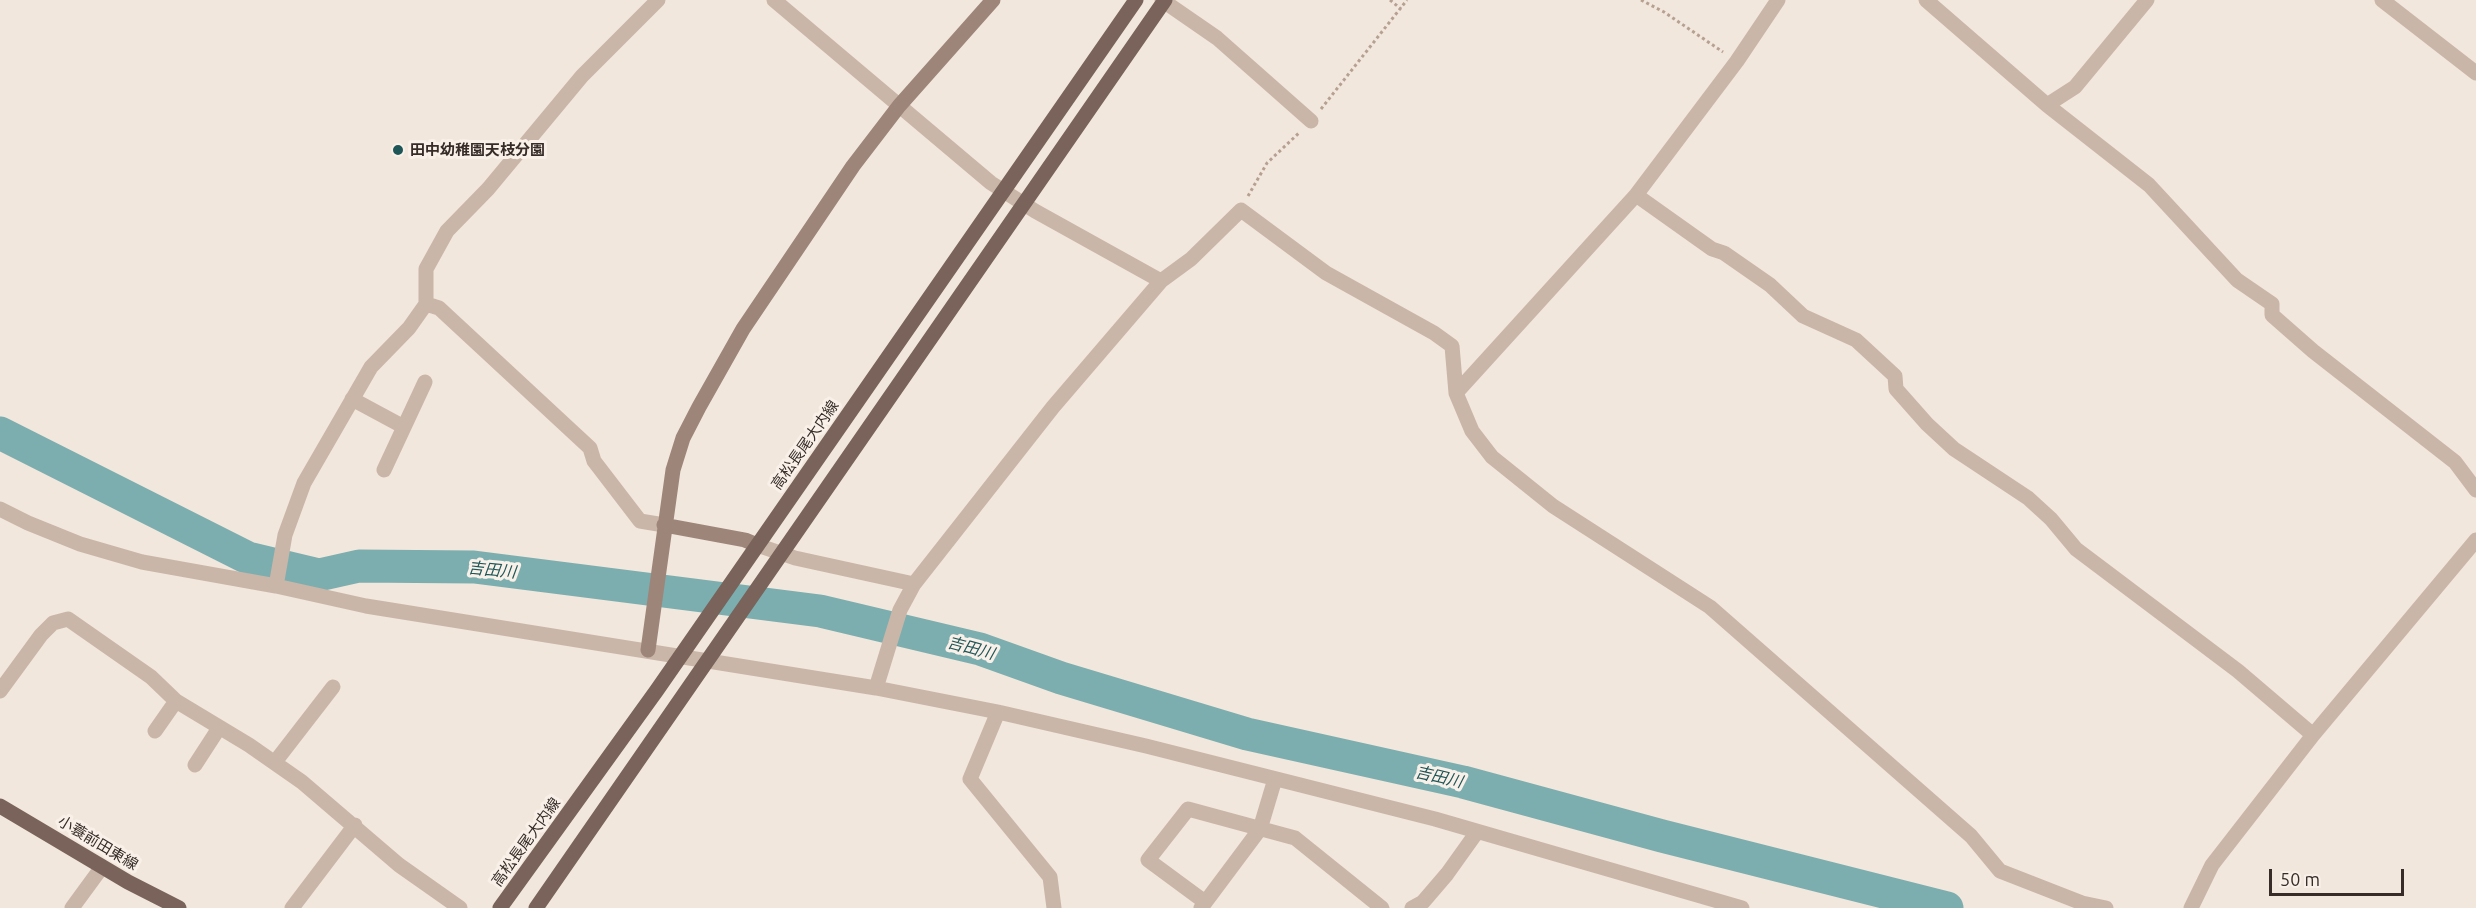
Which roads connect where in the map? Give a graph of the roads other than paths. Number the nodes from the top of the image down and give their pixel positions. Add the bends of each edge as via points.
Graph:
1 (658, 0) edge
2 (774, 0) edge
3 (993, 0) edge
4 (1136, 0) edge
5 (1164, 0) edge
6 (1778, 0) edge
7 (1926, 0) edge
8 (2147, 0) edge
9 (2382, 0) edge
10 (2476, 73) edge
11 (2047, 105) junction
12 (899, 106) junction
13 (1311, 121) dead end
14 (1003, 191) junction
15 (1635, 195) junction
16 (1024, 204) junction
17 (1161, 281) junction
18 (426, 304) junction
19 (425, 382) dead end
20 (1456, 393) junction
21 (352, 399) junction
22 (404, 427) junction
23 (384, 470) dead end
24 (2476, 490) edge
25 (0, 509) edge
26 (664, 525) junction
27 (2476, 540) edge
28 (753, 551) junction
29 (779, 558) junction
30 (277, 580) junction
31 (914, 584) junction
32 (648, 650) junction
33 (685, 650) junction
34 (712, 654) junction
35 (333, 687) dead end
36 (876, 688) junction
37 (0, 691) edge
38 (176, 701) junction
39 (998, 712) junction
40 (219, 728) junction
41 (155, 731) dead end
42 (2313, 735) junction
43 (274, 762) junction
44 (195, 765) dead end
45 (1275, 779) junction
46 (0, 806) edge
47 (355, 825) junction
48 (1260, 829) junction
49 (1477, 832) junction
50 (102, 867) junction
51 (1203, 905) edge
52 (2081, 905) edge
53 (72, 908) edge
54 (178, 908) edge
55 (292, 908) edge
56 (460, 908) edge
57 (500, 908) edge
58 (536, 908) edge
59 (1054, 908) edge
60 (1382, 908) edge
61 (1412, 908) edge
62 (1742, 908) edge
63 (2106, 908) edge
64 (2191, 908) edge

1 - 18 street via 582,76 488,189 447,231 426,269
2 - 12 street
3 - 12 street
4 - 14 main road, 高松長尾大内線
5 - 13 street via 1217,38
5 - 16 main road
6 - 15 street via 1737,61
7 - 11 street
8 - 11 street via 2075,87
9 - 10 street
11 - 24 street via 2149,185 2237,280 2272,304 2272,315 2455,462
12 - 14 street
12 - 26 street via 853,166 743,329 699,407 673,470
14 - 16 street
14 - 28 main road, 高松長尾大内線
15 - 20 street
15 - 42 street via 1770,285 1803,315 1856,340 1895,376 1896,389 1954,449 2028,498 2076,549 2238,671
16 - 17 street
16 - 29 main road
17 - 20 street via 1191,259 1241,210 1326,273 1452,346
17 - 31 street via 1053,407
18 - 21 street via 371,367
18 - 26 street via 439,308 590,448 594,461 640,521
19 - 22 street
20 - 52 street via 1472,431 1492,457 1553,506 1710,607 1971,836 2000,871
21 - 22 street
21 - 30 street via 304,483 285,535
22 - 23 street
25 - 30 street via 80,544 142,562
26 - 28 street via 745,540
26 - 32 street
27 - 42 street
28 - 29 street
28 - 33 main road, 高松長尾大内線
29 - 31 street
29 - 34 main road
30 - 32 street via 366,606
31 - 36 street via 900,610
32 - 33 street
33 - 34 street
33 - 57 main road, 高松長尾大内線
34 - 36 street
34 - 58 main road
35 - 43 street
36 - 39 street
37 - 38 street via 41,635 53,623 68,619 151,677
38 - 40 street
38 - 41 street
39 - 45 street
39 - 59 street via 970,779 1050,877
40 - 43 street
40 - 44 street
42 - 64 street via 2212,865
43 - 47 street
45 - 48 street
45 - 49 street
46 - 50 main road, 小蓑前田東線
47 - 55 street
47 - 56 street via 399,865
48 - 51 street
48 - 51 street via 1188,809 1148,860
48 - 60 street via 1295,838
49 - 61 street via 1447,874 1423,902
49 - 62 street
50 - 53 street
50 - 54 main road, 小蓑前田東線
52 - 63 street

